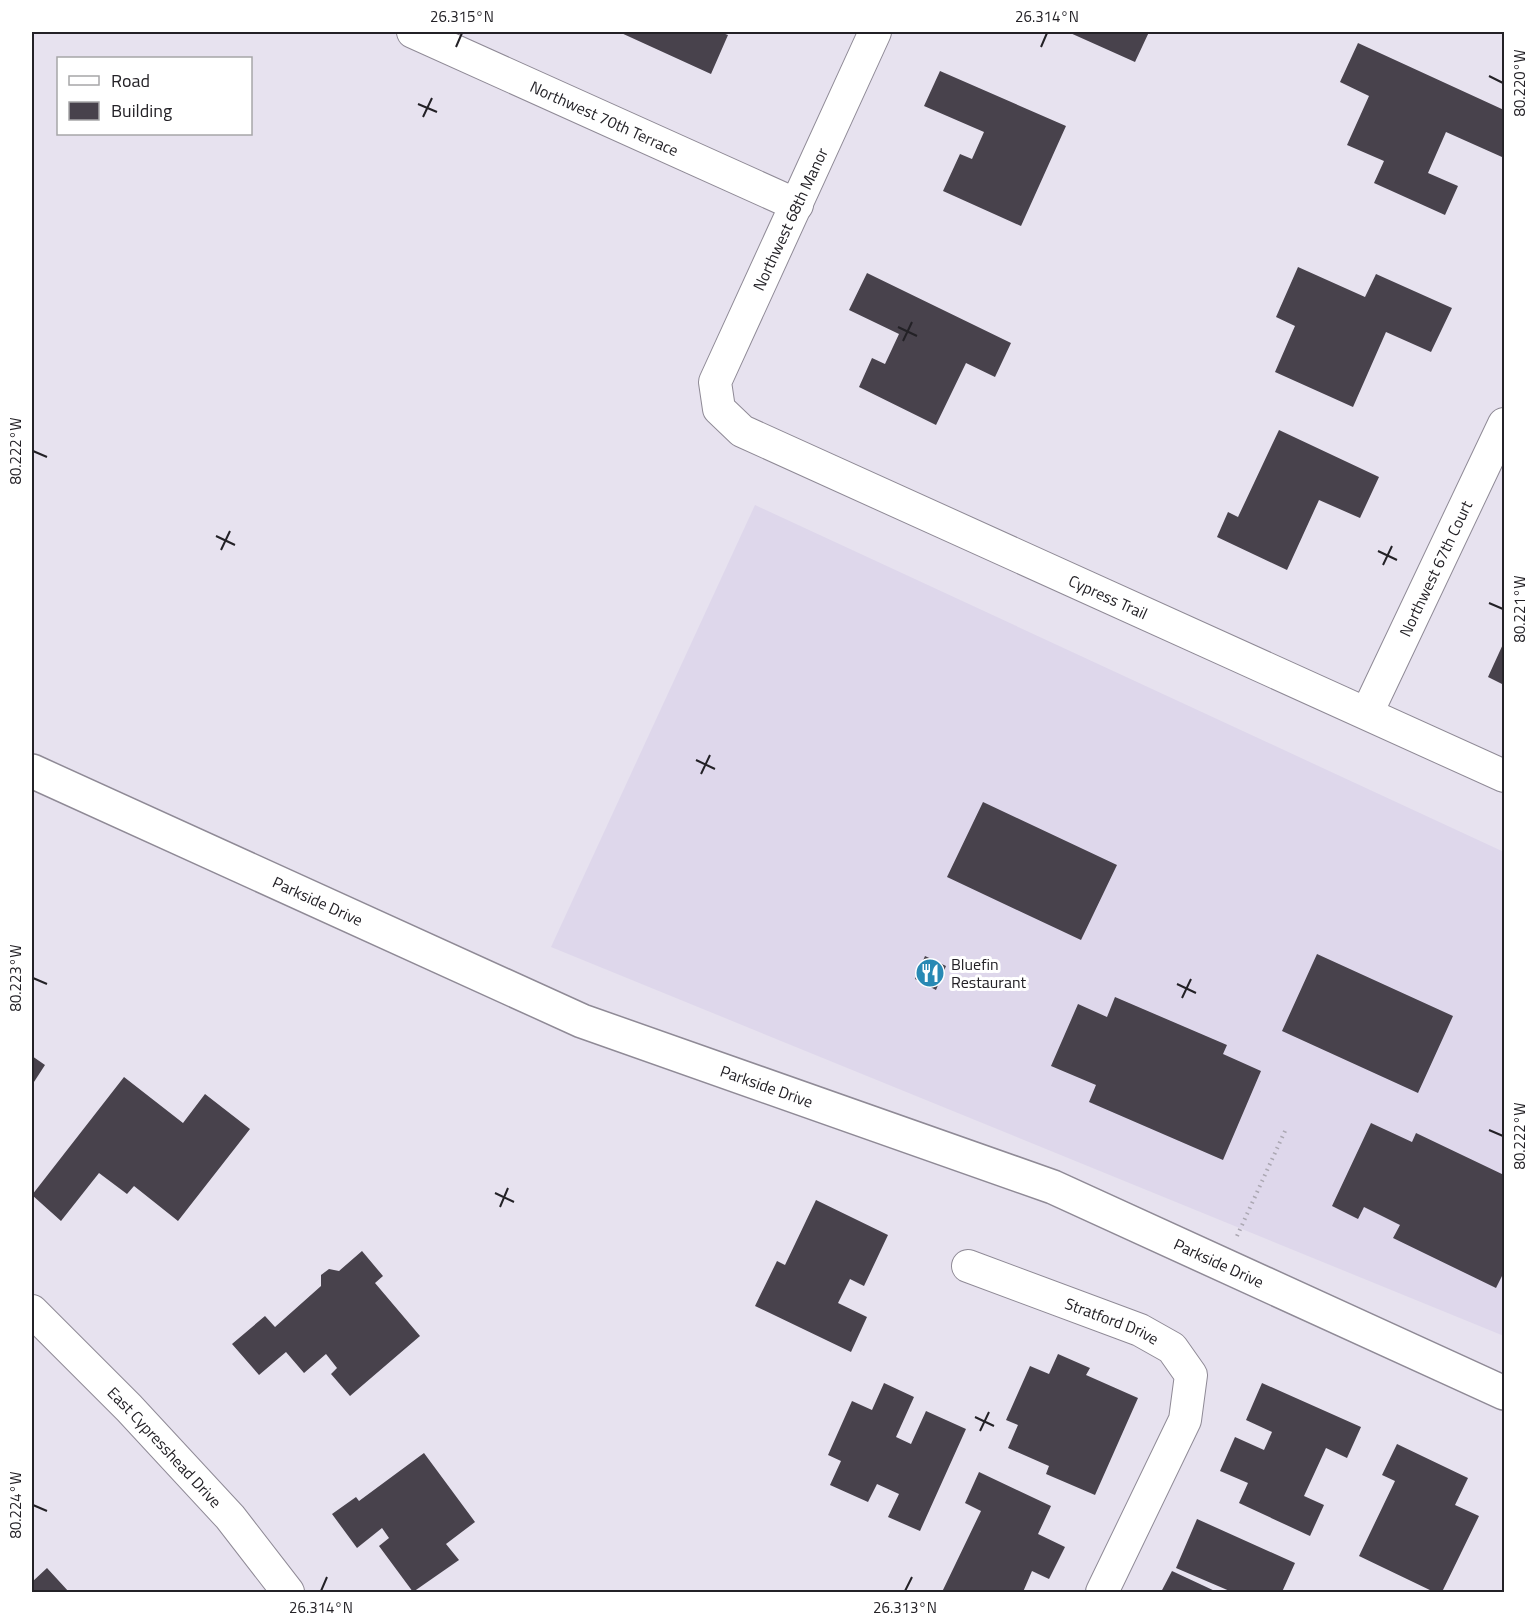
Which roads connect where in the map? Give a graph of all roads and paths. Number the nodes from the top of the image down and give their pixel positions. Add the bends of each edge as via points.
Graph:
1 (413, 32) edge
2 (874, 32) edge
3 (797, 206) junction
4 (719, 409) joint
5 (1504, 424) edge
6 (1367, 713) junction
7 (32, 771) edge
8 (1504, 776) edge
9 (1285, 1131) dead end
10 (1224, 1264) junction
11 (968, 1266) dead end
12 (32, 1311) edge
13 (1504, 1393) edge
14 (288, 1593) edge
15 (1102, 1593) edge

1 - 3 street, Northwest 70th Terrace
2 - 3 street, Northwest 68th Manor
3 - 4 street, Northwest 68th Manor via 715,382
4 - 6 street, Cypress Trail via 742,431
5 - 6 street, Northwest 67th Court
6 - 8 street, Cypress Trail
7 - 10 street, Parkside Drive via 582,1021 1053,1187
9 - 10 path
10 - 13 street, Parkside Drive
11 - 15 street, Stratford Drive via 1140,1330 1172,1348 1191,1375 1185,1420
12 - 14 street, East Cypresshead Drive via 230,1517

